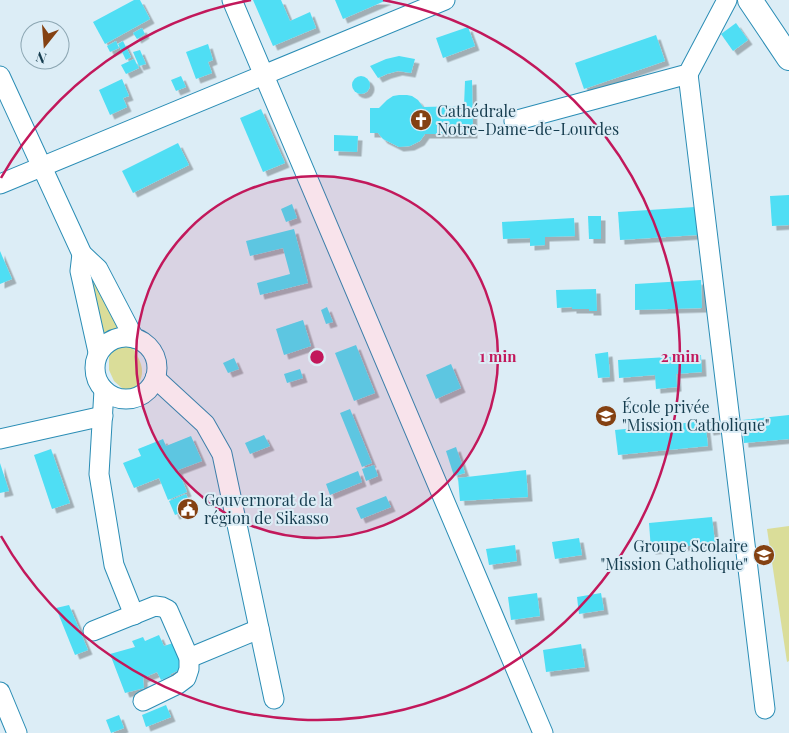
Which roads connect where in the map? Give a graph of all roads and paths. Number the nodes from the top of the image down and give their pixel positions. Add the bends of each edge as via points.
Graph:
1 (232, 0) edge
2 (445, 0) edge
3 (727, 0) edge
4 (750, 0) edge
5 (789, 58) edge
6 (688, 74) junction
7 (264, 75) junction
8 (0, 76) edge
9 (514, 121) dead end
10 (42, 166) junction
11 (0, 184) edge
12 (82, 254) junction
13 (134, 338) junction
14 (98, 352) junction
15 (155, 378) junction
16 (104, 390) junction
17 (102, 416) junction
18 (0, 439) edge
19 (134, 615) junction
20 (259, 629) junction
21 (93, 631) dead end
22 (189, 658) junction
23 (0, 692) edge
24 (274, 699) dead end
25 (143, 701) dead end
26 (765, 710) dead end
27 (17, 733) edge
28 (543, 733) edge

1 - 7 street
2 - 7 street
3 - 6 street
4 - 5 main road
6 - 9 street
6 - 26 street
7 - 10 street
7 - 28 street
8 - 10 street
10 - 11 street
10 - 12 street
12 - 13 street via 98,269
12 - 14 street via 80,271
13 - 14 street via 114,339
13 - 15 street via 151,349 156,358
14 - 16 street via 95,372
15 - 16 street via 150,387 133,398 113,396
15 - 20 street via 205,424 222,454
16 - 17 street
17 - 18 street
17 - 19 street via 99,474 114,565
19 - 21 street
19 - 22 street via 154,606 168,610
20 - 22 street
20 - 24 street
22 - 25 street via 186,678
23 - 27 street

